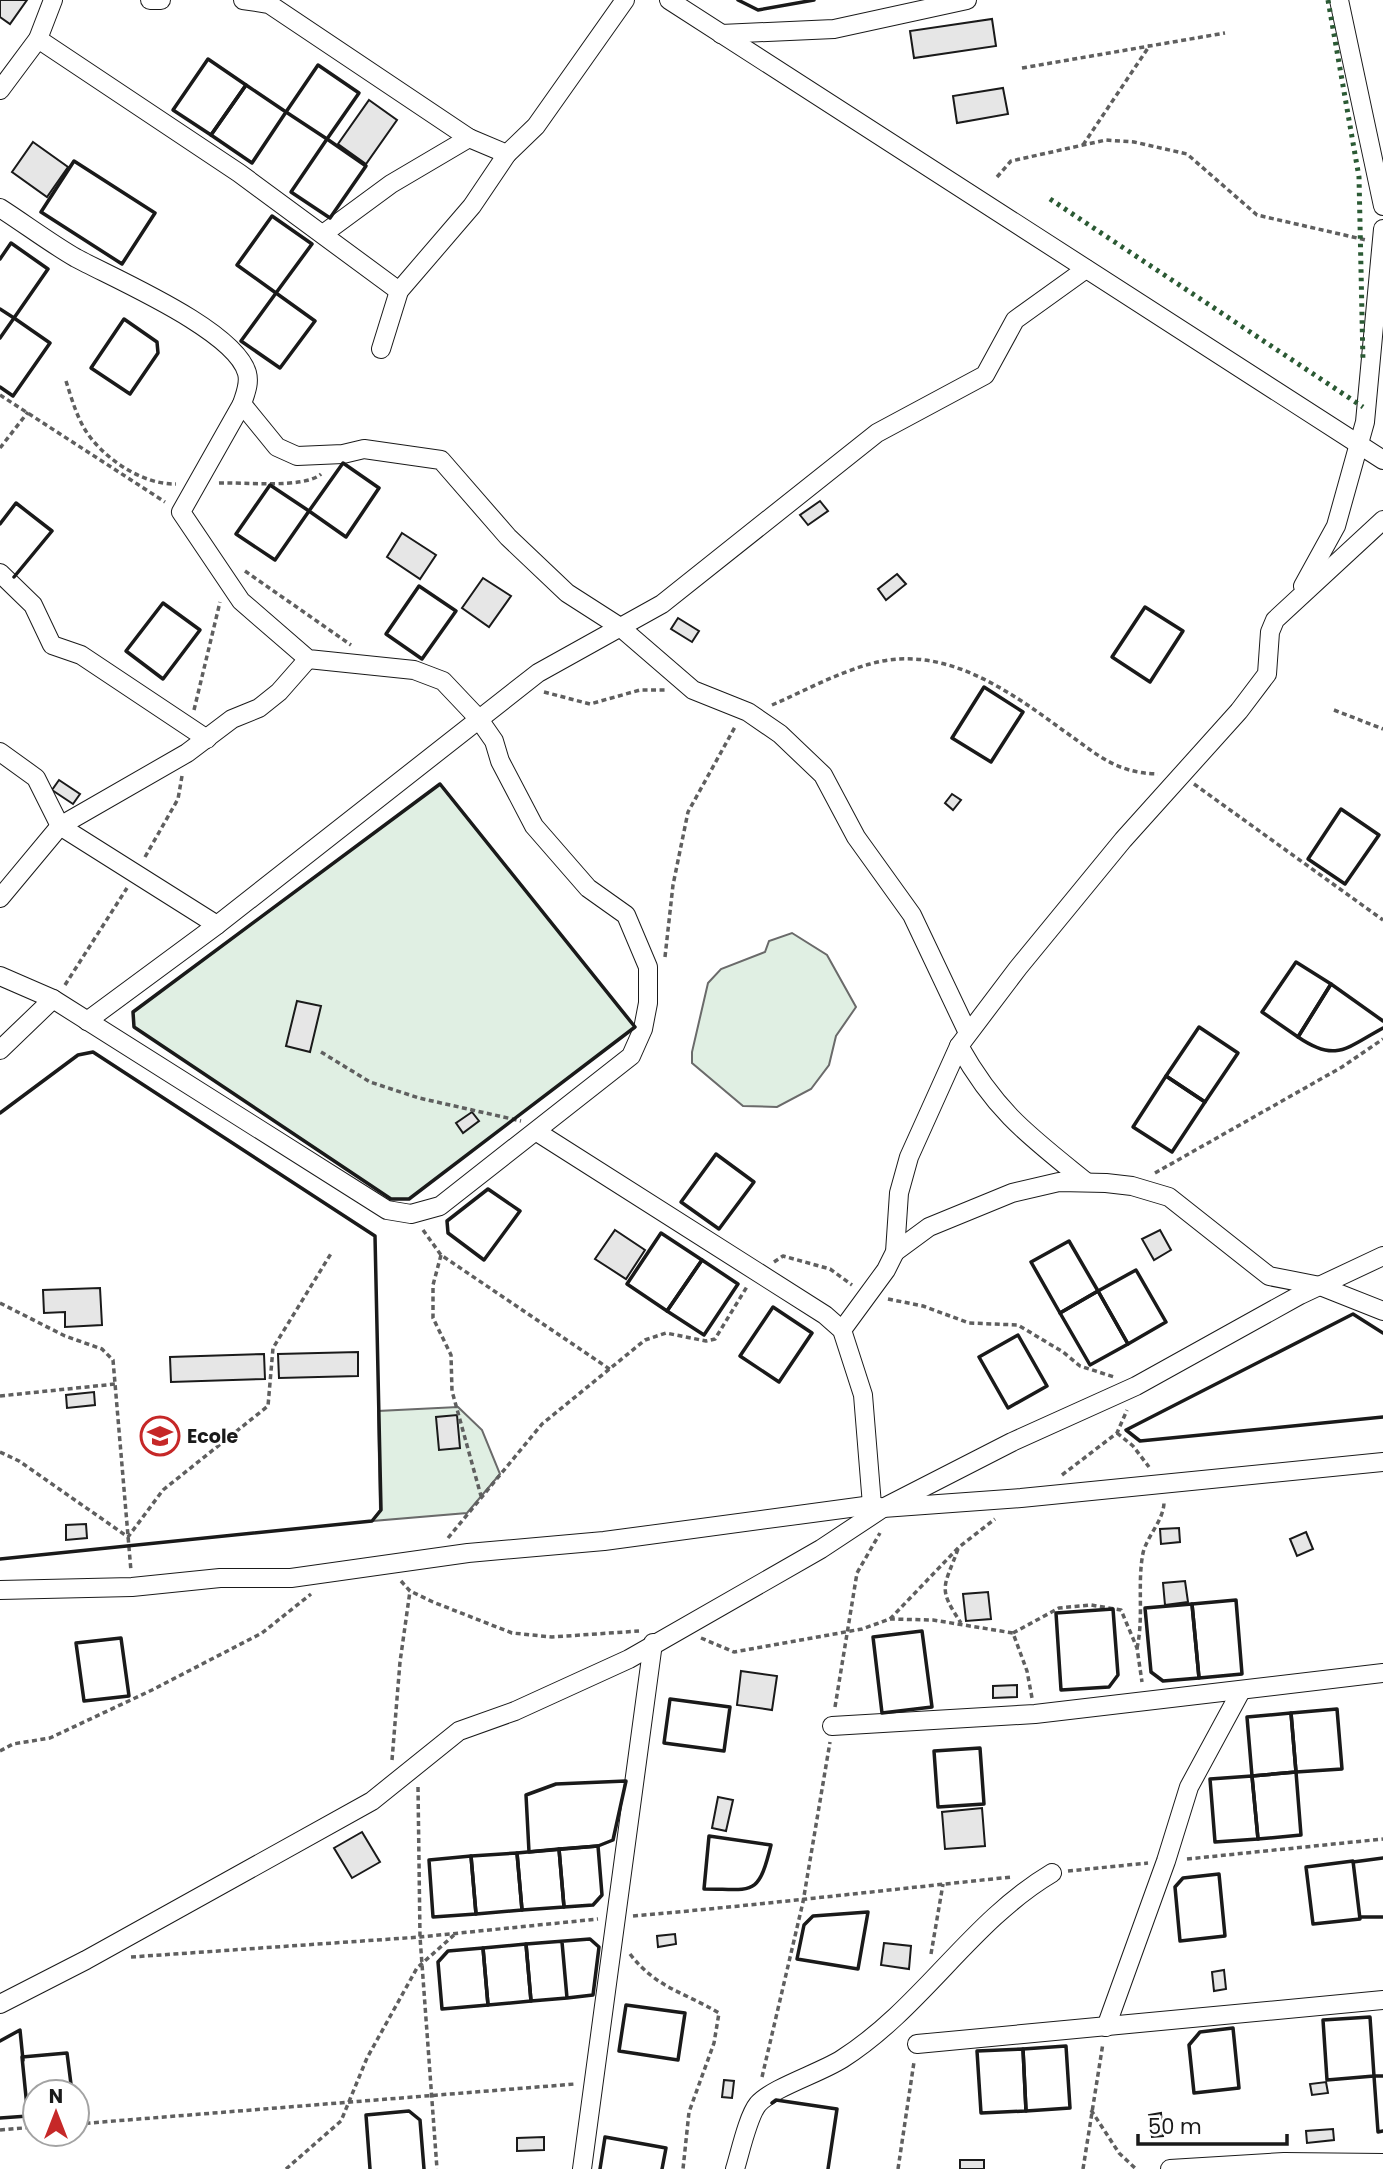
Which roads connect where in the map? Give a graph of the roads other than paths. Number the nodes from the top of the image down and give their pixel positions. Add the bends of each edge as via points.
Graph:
1 (54, 0) edge
2 (150, 0) edge
3 (161, 0) edge
4 (243, 0) edge
5 (625, 0) edge
6 (669, 0) edge
7 (967, 0) edge
8 (1339, 0) edge
9 (722, 34) junction
10 (38, 39) junction
11 (0, 90) edge
12 (469, 138) junction
13 (507, 154) junction
14 (1383, 206) edge
15 (0, 208) edge
16 (323, 233) junction
17 (1383, 239) edge
18 (1086, 269) junction
19 (399, 291) junction
20 (380, 349) dead end
21 (242, 404) junction
22 (1359, 445) junction
23 (1383, 460) edge
24 (1383, 520) edge
25 (0, 573) edge
26 (1296, 599) junction
27 (620, 627) junction
28 (308, 659) junction
29 (478, 718) junction
30 (207, 739) junction
31 (0, 752) edge
32 (60, 826) junction
33 (0, 898) edge
34 (217, 925) junction
35 (0, 976) edge
36 (53, 999) junction
37 (87, 1021) junction
38 (964, 1040) junction
39 (0, 1050) edge
40 (537, 1132) junction
41 (1086, 1181) junction
42 (895, 1252) junction
43 (1383, 1256) edge
44 (1320, 1286) junction
45 (1383, 1311) edge
46 (842, 1330) junction
47 (1383, 1462) edge
48 (878, 1506) junction
49 (0, 1590) edge
50 (649, 1637) junction
51 (1383, 1673) edge
52 (1241, 1690) junction
53 (832, 1726) road end
54 (1052, 1873) road end
55 (1383, 2000) edge
56 (0, 2004) edge
57 (1106, 2027) junction
58 (917, 2044) dead end
59 (1383, 2163) edge
60 (582, 2169) edge
61 (735, 2169) edge
62 (1170, 2169) edge

1 - 10 street
2 - 3 street
4 - 12 street via 269,4
5 - 13 street via 536,126
6 - 9 street
7 - 9 street via 834,29
8 - 14 street
9 - 18 street
10 - 11 street
10 - 16 street
12 - 13 street
12 - 16 street via 391,184
13 - 19 street via 472,206
15 - 21 street via 220,339 248,373
16 - 19 street
17 - 22 street
18 - 22 street
18 - 27 street via 1015,320 985,374 877,433 662,604
19 - 20 street
21 - 27 street via 277,447 297,456 364,449 441,460 508,537 567,593
21 - 28 street via 181,512 241,601
22 - 23 street
22 - 26 street via 1336,526
24 - 26 street
25 - 30 street via 33,605 52,645 81,655
26 - 38 street via 1270,632 1267,674 1123,840
27 - 29 street via 521,686
27 - 38 street via 693,691 746,711 780,734 823,775 856,837 912,915
28 - 29 street via 414,670 443,681
28 - 30 street via 259,708 232,719
29 - 34 street
29 - 40 street via 494,741 534,825 588,888 626,915 648,967 648,1003 631,1056
30 - 32 street
31 - 32 street via 36,778
32 - 33 street
32 - 34 street
34 - 37 street
35 - 36 street
36 - 37 street
36 - 39 street
37 - 40 street via 387,1210 411,1214 440,1206
38 - 41 street via 997,1106
38 - 42 street via 909,1157 900,1193
40 - 46 street
41 - 42 street via 1012,1193 929,1227
41 - 44 street via 1132,1186 1169,1197 1269,1276
42 - 46 street
43 - 44 street
44 - 45 street
44 - 48 street via 1136,1387
46 - 48 street via 863,1395
47 - 48 street
48 - 49 street via 291,1578
48 - 50 street via 821,1549 678,1629
50 - 56 street via 629,1659 459,1731 372,1801
50 - 60 street via 618,1923
51 - 52 street
52 - 53 street via 1035,1714
52 - 57 street via 1189,1787
54 - 61 street via 1005,1908 925,1991 856,2050 820,2073 766,2097 756,2107
55 - 57 street
57 - 58 street
59 - 62 street via 1284,2162

